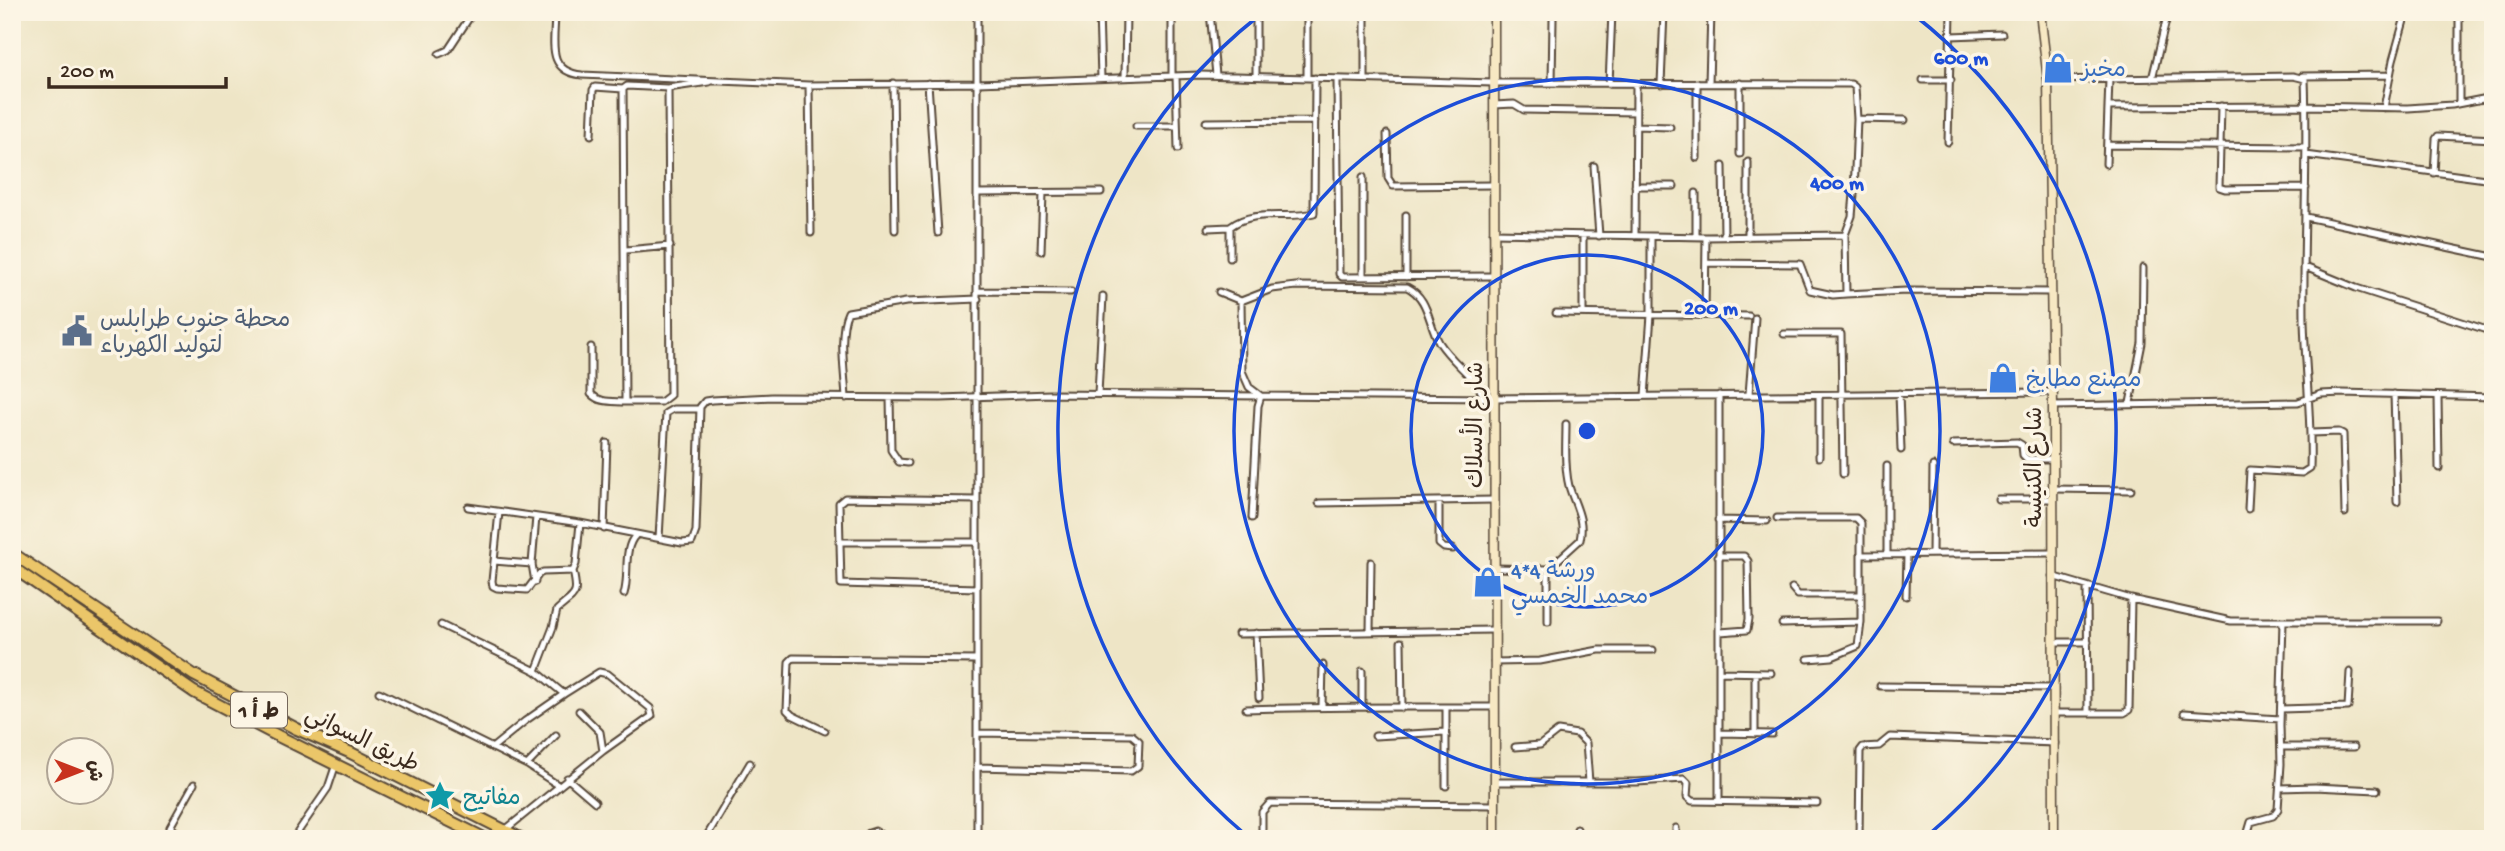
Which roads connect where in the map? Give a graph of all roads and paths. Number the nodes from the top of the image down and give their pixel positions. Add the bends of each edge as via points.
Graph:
1 (266, 12) edge
2 (300, 12) edge
3 (473, 12) edge
4 (555, 12) edge
5 (977, 12) edge
6 (1099, 12) edge
7 (1126, 12) edge
8 (1172, 12) edge
9 (1210, 12) edge
10 (1256, 12) edge
11 (1307, 12) edge
12 (1365, 12) edge
13 (1494, 12) edge
14 (1612, 12) edge
15 (1664, 12) edge
16 (1711, 12) edge
17 (1951, 12) edge
18 (2039, 12) edge
19 (2168, 12) edge
20 (2459, 12) edge
21 (2405, 17) dead end
22 (1553, 19) dead end
23 (2002, 34) dead end
24 (1951, 36) junction
25 (439, 54) dead end
26 (1216, 75) junction
27 (2390, 75) junction
28 (1174, 76) junction
29 (1256, 76) junction
30 (2302, 76) junction
31 (1125, 77) junction
32 (1307, 77) junction
33 (1101, 78) junction
34 (1315, 78) junction
35 (1337, 79) junction
36 (1365, 79) junction
37 (2109, 79) junction
38 (2152, 79) junction
39 (715, 80) junction
40 (1923, 80) dead end
41 (1951, 80) junction
42 (2048, 80) junction
43 (893, 83) junction
44 (928, 83) junction
45 (978, 83) junction
46 (1494, 83) junction
47 (1552, 83) junction
48 (1609, 83) junction
49 (1697, 83) junction
50 (1709, 83) junction
51 (1740, 83) junction
52 (1636, 84) junction
53 (1661, 84) junction
54 (809, 85) junction
55 (668, 88) junction
56 (623, 89) junction
57 (2493, 97) edge
58 (2459, 103) junction
59 (1494, 105) junction
60 (2221, 106) junction
61 (2306, 106) junction
62 (2108, 107) junction
63 (2384, 108) junction
64 (1636, 112) junction
65 (1857, 119) junction
66 (1905, 120) dead end
67 (1315, 121) junction
68 (1206, 122) dead end
69 (1136, 126) dead end
70 (1177, 126) junction
71 (1636, 126) junction
72 (1670, 127) dead end
73 (1387, 134) dead end
74 (591, 135) dead end
75 (2493, 139) edge
76 (1948, 142) dead end
77 (2107, 145) junction
78 (2220, 146) junction
79 (2306, 147) junction
80 (1178, 149) dead end
81 (1740, 154) dead end
82 (2306, 155) junction
83 (1697, 158) dead end
84 (1748, 162) dead end
85 (2106, 164) dead end
86 (1594, 166) dead end
87 (1723, 166) dead end
88 (2434, 173) junction
89 (1363, 177) dead end
90 (2493, 180) edge
91 (1493, 185) junction
92 (1635, 186) junction
93 (1674, 186) dead end
94 (2306, 188) junction
95 (1101, 192) dead end
96 (978, 193) junction
97 (1043, 193) junction
98 (1696, 193) dead end
99 (1406, 215) dead end
100 (2306, 217) junction
101 (1208, 228) dead end
102 (1230, 228) junction
103 (895, 230) dead end
104 (811, 233) dead end
105 (938, 233) dead end
106 (1493, 233) junction
107 (1845, 235) junction
108 (1583, 236) junction
109 (1599, 236) junction
110 (1635, 236) junction
111 (1651, 236) junction
112 (1696, 236) junction
113 (1724, 236) junction
114 (1706, 237) junction
115 (1748, 237) junction
116 (670, 246) junction
117 (626, 250) junction
118 (1041, 251) dead end
119 (2493, 257) edge
120 (1230, 258) dead end
121 (1706, 263) junction
122 (2305, 267) junction
123 (2143, 268) dead end
124 (1363, 276) junction
125 (1493, 276) junction
126 (1406, 277) junction
127 (978, 291) junction
128 (1071, 292) dead end
129 (1219, 292) dead end
130 (2050, 292) junction
131 (1846, 294) junction
132 (1103, 296) dead end
133 (978, 299) junction
134 (1241, 302) junction
135 (1556, 313) dead end
136 (1583, 313) junction
137 (1651, 315) junction
138 (1705, 315) junction
139 (2493, 332) edge
140 (1784, 334) dead end
141 (591, 346) dead end
142 (2052, 392) junction
143 (1899, 393) junction
144 (1098, 394) junction
145 (1749, 394) junction
146 (1843, 394) junction
147 (2394, 394) junction
148 (1719, 395) junction
149 (1819, 395) junction
150 (978, 396) junction
151 (1261, 396) junction
152 (1645, 396) junction
153 (2438, 396) junction
154 (1489, 397) junction
155 (2493, 397) edge
156 (846, 398) junction
157 (890, 398) junction
158 (2309, 399) junction
159 (625, 402) junction
160 (2130, 403) junction
161 (2053, 406) junction
162 (700, 409) junction
163 (1566, 424) dead end
164 (2311, 433) junction
165 (607, 443) dead end
166 (1953, 444) dead end
167 (1901, 450) dead end
168 (1819, 457) dead end
169 (2053, 459) junction
170 (908, 463) dead end
171 (1887, 466) dead end
172 (1933, 467) dead end
173 (2439, 468) dead end
174 (1843, 474) dead end
175 (2131, 490) dead end
176 (2053, 494) junction
177 (977, 499) junction
178 (1998, 499) dead end
179 (1439, 500) junction
180 (1493, 500) junction
181 (2397, 502) dead end
182 (1319, 503) dead end
183 (468, 508) dead end
184 (2248, 509) dead end
185 (499, 512) junction
186 (2345, 513) dead end
187 (536, 517) junction
188 (1252, 518) dead end
189 (1777, 518) dead end
190 (1718, 520) junction
191 (1767, 521) dead end
192 (580, 523) junction
193 (604, 529) junction
194 (636, 535) junction
195 (659, 538) junction
196 (839, 542) junction
197 (977, 542) junction
198 (1454, 549) dead end
199 (12, 553) edge
200 (1932, 553) junction
201 (2052, 553) junction
202 (1887, 554) junction
203 (1907, 554) junction
204 (1861, 555) junction
205 (1718, 556) junction
206 (494, 561) junction
207 (1371, 562) dead end
208 (532, 564) junction
209 (12, 567) edge
210 (1493, 568) junction
211 (1548, 569) junction
212 (573, 570) junction
213 (2052, 576) junction
214 (536, 582) junction
215 (2087, 586) junction
216 (977, 588) junction
217 (1792, 588) dead end
218 (624, 594) dead end
219 (1861, 595) junction
220 (1906, 596) dead end
221 (2131, 599) junction
222 (2437, 621) dead end
223 (1548, 622) dead end
224 (1861, 622) junction
225 (2283, 622) junction
226 (1782, 624) dead end
227 (441, 625) dead end
228 (1493, 630) junction
229 (1370, 631) junction
230 (1720, 632) junction
231 (1256, 633) junction
232 (1238, 634) dead end
233 (1401, 642) dead end
234 (2054, 642) junction
235 (2088, 642) junction
236 (1653, 650) dead end
237 (1808, 659) dead end
238 (977, 660) junction
239 (1494, 662) junction
240 (1322, 665) dead end
241 (536, 671) junction
242 (1362, 671) dead end
243 (1719, 671) junction
244 (2350, 672) dead end
245 (1755, 673) junction
246 (1772, 673) dead end
247 (1880, 686) dead end
248 (2054, 688) junction
249 (379, 692) dead end
250 (564, 694) junction
251 (1259, 698) dead end
252 (1322, 706) junction
253 (1362, 707) junction
254 (1446, 707) junction
255 (1493, 707) junction
256 (1402, 708) junction
257 (1246, 709) dead end
258 (2281, 709) junction
259 (579, 711) dead end
260 (2088, 712) junction
261 (2054, 713) junction
262 (2184, 713) dead end
263 (2280, 719) junction
264 (825, 731) dead end
265 (1445, 732) junction
266 (977, 733) junction
267 (1719, 733) junction
268 (1755, 734) junction
269 (1772, 734) dead end
270 (556, 736) dead end
271 (1375, 736) dead end
272 (2055, 743) junction
273 (492, 747) junction
274 (1515, 747) dead end
275 (2281, 747) junction
276 (2354, 747) dead end
277 (603, 751) junction
278 (750, 763) dead end
279 (335, 764) junction
280 (527, 765) junction
281 (977, 768) junction
282 (567, 778) junction
283 (1495, 782) junction
284 (1589, 782) junction
285 (194, 784) dead end
286 (558, 785) junction
287 (1446, 786) dead end
288 (2280, 788) junction
289 (2377, 790) dead end
290 (1719, 800) junction
291 (595, 802) dead end
292 (1817, 803) dead end
293 (1495, 805) junction
294 (1676, 828) dead end
295 (1577, 829) dead end
296 (505, 830) junction
297 (186, 839) edge
298 (293, 839) edge
299 (486, 839) edge
300 (522, 839) edge
301 (705, 839) edge
302 (866, 839) edge
303 (888, 839) edge
304 (977, 839) edge
305 (1262, 839) edge
306 (1494, 839) edge
307 (1577, 839) edge
308 (1676, 839) edge
309 (1859, 839) edge
310 (2054, 839) edge
311 (2246, 839) edge

1 - 2 street
3 - 25 street via 448,50
4 - 39 street via 555,55 567,73
5 - 45 street
6 - 33 street
7 - 31 street
8 - 28 street
9 - 26 street
10 - 29 street
11 - 32 street
12 - 36 street
13 - 46 street, شارع الأسلاك
14 - 48 street
15 - 53 street
16 - 50 street
17 - 24 street
18 - 42 street, شارع الكنيسة
19 - 38 street
20 - 58 street
21 - 27 street
22 - 47 street
23 - 24 street
24 - 41 street
26 - 28 street
26 - 29 street
27 - 30 street
27 - 63 street
28 - 31 street
28 - 70 street
29 - 32 street
30 - 38 street
30 - 61 street
31 - 33 street
32 - 34 street
33 - 45 street
34 - 35 street
34 - 67 street
35 - 36 street
35 - 124 street via 1339,274
36 - 46 street
37 - 38 street
37 - 42 street
37 - 62 street
39 - 54 street
39 - 55 street
40 - 41 street
41 - 76 street
42 - 130 street, شارع الكنيسة
43 - 44 street
43 - 54 street
43 - 103 street
44 - 45 street
44 - 105 street
45 - 96 street
46 - 47 street
46 - 59 street, شارع الأسلاك
47 - 48 street
48 - 52 street
49 - 50 street
49 - 53 street
49 - 83 street
50 - 51 street
51 - 65 street via 1851,84 1856,86
51 - 81 street
52 - 53 street
52 - 64 street
54 - 104 street
55 - 56 street
55 - 116 street
56 - 74 street via 595,87
56 - 117 street
57 - 58 street
58 - 63 street
59 - 64 street via 1514,104 1524,110
59 - 91 street, شارع الأسلاك
60 - 61 street
60 - 62 street
60 - 78 street
61 - 63 street
61 - 79 street
62 - 77 street
64 - 71 street
65 - 66 street
65 - 107 street via 1852,216
67 - 68 street
67 - 102 street via 1314,213 1245,218
69 - 70 street
70 - 80 street
71 - 72 street
71 - 92 street
73 - 91 street via 1388,178 1393,186
75 - 88 street via 2438,136
77 - 78 street
77 - 85 street
78 - 79 street
78 - 94 street via 2221,189
79 - 82 street
82 - 88 street
82 - 94 street
84 - 115 street
86 - 109 street
87 - 113 street
88 - 90 street
89 - 124 street
91 - 106 street, شارع الأسلاك
92 - 93 street
92 - 110 street
94 - 100 street
95 - 97 street
96 - 97 street
96 - 127 street
97 - 118 street
98 - 112 street
99 - 126 street
100 - 119 street
100 - 122 street
101 - 102 street
102 - 120 street
106 - 108 street
106 - 125 street, شارع الأسلاك
107 - 115 street
107 - 131 street
108 - 109 street
108 - 136 street
109 - 110 street
110 - 111 street
111 - 112 street
111 - 137 street
112 - 114 street
113 - 114 street
113 - 115 street
114 - 121 street
116 - 117 street
116 - 159 street via 670,395 660,402
117 - 159 street
121 - 131 street via 1800,264 1810,290
121 - 138 street
122 - 139 street
122 - 158 street
123 - 160 street via 2142,343
124 - 126 street
125 - 126 street
125 - 154 street, شارع الأسلاك
127 - 128 street
127 - 133 street
129 - 134 street
130 - 131 street
130 - 142 street, شارع الكنيسة
132 - 144 street
133 - 150 street
133 - 156 street via 906,302 848,312
134 - 151 street via 1242,371 1249,387
134 - 154 street via 1272,289 1296,286 1407,287 1420,296 1438,341
135 - 136 street
136 - 137 street
137 - 138 street
137 - 152 street
138 - 145 street via 1752,317
140 - 146 street via 1841,334
141 - 159 street via 591,394 604,401
142 - 143 street
142 - 161 street, شارع الكنيسة
143 - 146 street
143 - 167 street
144 - 150 street
144 - 151 street
145 - 148 street
145 - 149 street
146 - 149 street
146 - 174 street
147 - 153 street
147 - 158 street via 2321,394
147 - 181 street
148 - 152 street
148 - 190 street
149 - 168 street
150 - 157 street
150 - 177 street
151 - 154 street
151 - 188 street
152 - 154 street
153 - 155 street
153 - 173 street
154 - 180 street, شارع الأسلاك
156 - 157 street
156 - 162 street via 712,400
157 - 170 street via 891,450 899,462
158 - 160 street
158 - 164 street
160 - 161 street
161 - 169 street, شارع الكنيسة
162 - 195 street via 666,413
162 - 195 street via 695,537 688,543
163 - 211 street via 1567,470 1581,535
164 - 184 street via 2307,472 2250,470
164 - 186 street via 2343,434
165 - 193 street
166 - 169 street via 2017,442 2027,459
169 - 176 street, شارع الكنيسة
171 - 202 street
172 - 200 street
175 - 176 street
176 - 178 street
176 - 201 street, شارع الكنيسة
177 - 196 street via 843,499 839,503
177 - 197 street
179 - 180 street
179 - 182 street
179 - 198 street via 1439,544
180 - 210 street, شارع الأسلاك
183 - 185 street
185 - 187 street
185 - 206 street
187 - 192 street
187 - 208 street
189 - 204 street via 1856,518 1861,523
190 - 191 street
190 - 205 street
192 - 193 street
192 - 212 street
193 - 194 street
194 - 195 street
194 - 218 street via 628,552
196 - 197 street
196 - 216 street via 839,577 844,585
197 - 216 street
199 - 296 highway, طريق السواني / ط أ 1 via 194,675
200 - 201 street
200 - 203 street
201 - 213 street, شارع الكنيسة
202 - 203 street
202 - 204 street
203 - 220 street
204 - 219 street
205 - 230 street
205 - 230 street via 1744,556 1748,561 1747,631
206 - 208 street
206 - 214 street via 493,586 522,591
207 - 229 street
208 - 214 street
209 - 279 highway, طريق السواني / ط أ 1 via 194,692
210 - 211 street
210 - 228 street, شارع الأسلاك
211 - 223 street
212 - 214 street via 544,572
212 - 241 street via 575,594 557,610
213 - 215 street
213 - 234 street, شارع الكنيسة
215 - 221 street
215 - 235 street
216 - 238 street
217 - 219 street via 1798,595
219 - 224 street
221 - 225 street via 2231,621
221 - 260 street via 2129,710
222 - 225 street
224 - 226 street
224 - 237 street via 1858,646 1832,657
225 - 258 street
227 - 241 street
228 - 229 street
228 - 239 street, شارع الأسلاك
229 - 231 street
230 - 243 street
231 - 232 street
231 - 251 street
233 - 256 street
234 - 235 street
234 - 248 street, شارع الكنيسة
235 - 260 street
236 - 239 street via 1599,650 1540,661
238 - 264 street via 793,658 789,662 787,710
238 - 266 street
239 - 255 street, شارع الأسلاك
240 - 252 street
241 - 250 street
242 - 253 street
243 - 245 street
243 - 267 street
244 - 258 street via 2348,707
245 - 246 street
245 - 268 street
247 - 248 street
248 - 261 street, شارع الكنيسة
249 - 273 street
250 - 273 street
250 - 277 street via 599,672 608,674 650,708 652,716
252 - 253 street
252 - 257 street
253 - 256 street
254 - 255 street
254 - 256 street
254 - 265 street
255 - 283 street, شارع الأسلاك
258 - 263 street
259 - 277 street via 600,732
260 - 261 street
261 - 272 street, شارع الكنيسة
262 - 263 street
263 - 275 street
265 - 271 street
265 - 287 street
266 - 281 street
266 - 281 street via 1132,735 1139,741 1138,766 1131,771
267 - 268 street
267 - 290 street
268 - 269 street
270 - 280 street
272 - 309 street via 1890,737 1879,746 1863,747
272 - 310 street, شارع الكنيسة
273 - 280 street
274 - 284 street via 1540,745 1558,731 1577,734 1586,743
275 - 276 street
275 - 288 street
277 - 282 street
278 - 301 street
279 - 298 street via 328,788
279 - 299 highway, طريق السواني / ط أ 1
280 - 286 street
281 - 304 street
282 - 286 street
282 - 291 street
283 - 284 street
283 - 293 street, شارع الأسلاك
284 - 290 street via 1684,779 1687,797
285 - 297 street via 170,827
286 - 296 street
288 - 289 street
288 - 311 street via 2275,815 2251,822
290 - 292 street
293 - 305 street via 1270,803 1262,812
293 - 306 street, شارع الأسلاك
294 - 308 street
295 - 307 street
296 - 300 highway, طريق السواني / ط أ 1
302 - 303 street via 875,831

